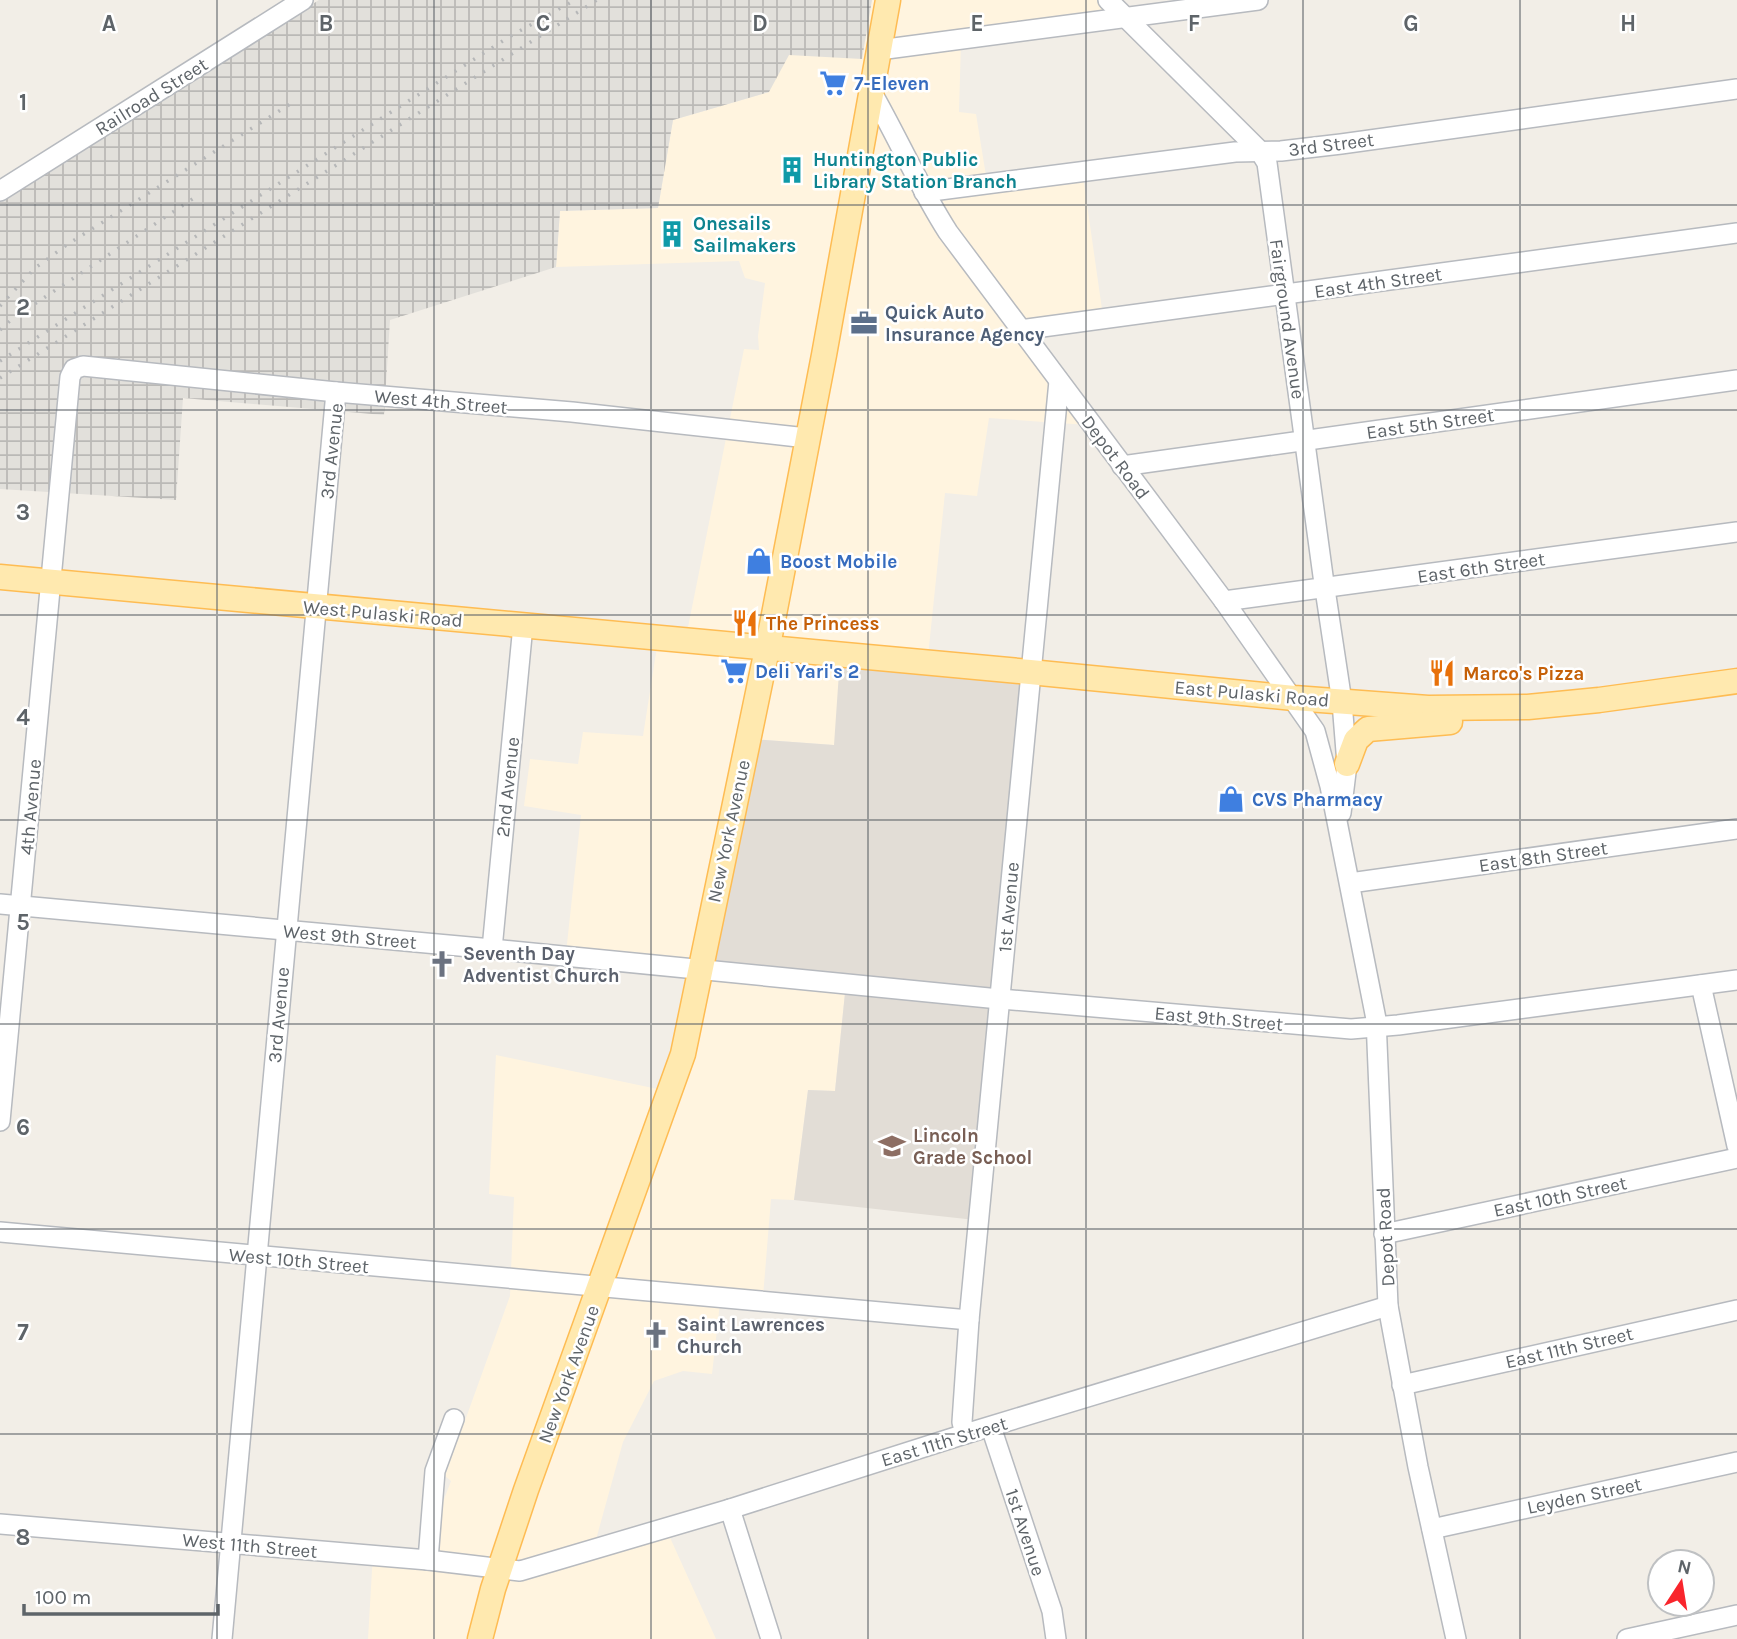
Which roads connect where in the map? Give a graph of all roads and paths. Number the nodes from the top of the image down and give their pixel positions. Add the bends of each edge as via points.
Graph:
1 (303, 0) edge
2 (888, 0) edge
3 (1108, 0) edge
4 (1258, 0) edge
5 (1126, 18) junction
6 (879, 50) junction
7 (1737, 89) edge
8 (871, 91) junction
9 (1259, 150) junction
10 (0, 191) edge
11 (924, 192) junction
12 (1737, 233) edge
13 (1284, 295) junction
14 (1020, 330) junction
15 (74, 369) joint
16 (1737, 380) edge
17 (1059, 381) junction
18 (336, 392) junction
19 (807, 438) junction
20 (1304, 441) junction
21 (1122, 466) junction
22 (1737, 532) edge
23 (0, 577) edge
24 (51, 581) junction
25 (1324, 588) junction
26 (1224, 601) junction
27 (316, 607) junction
28 (523, 625) junction
29 (767, 648) junction
30 (1030, 671) junction
31 (1737, 681) edge
32 (1294, 698) junction
33 (1342, 702) junction
34 (1467, 709) junction
35 (1347, 764) junction
36 (1737, 830) edge
37 (1339, 831) junction
38 (1350, 883) junction
39 (0, 904) edge
40 (21, 906) junction
41 (285, 931) junction
42 (492, 949) junction
43 (699, 969) junction
44 (1737, 980) edge
45 (1701, 985) junction
46 (999, 999) junction
47 (1376, 1028) junction
48 (0, 1121) edge
49 (1737, 1146) edge
50 (1737, 1158) edge
51 (0, 1232) edge
52 (1384, 1234) junction
53 (257, 1256) junction
54 (598, 1288) junction
55 (1388, 1306) junction
56 (1737, 1310) edge
57 (969, 1320) junction
58 (1402, 1385) junction
59 (454, 1419) dead end
60 (991, 1427) junction
61 (965, 1434) junction
62 (1737, 1462) edge
63 (730, 1509) junction
64 (0, 1524) edge
65 (1432, 1529) junction
66 (231, 1543) junction
67 (428, 1560) junction
68 (500, 1569) junction
69 (1737, 1615) edge
70 (222, 1639) edge
71 (480, 1639) edge
72 (771, 1639) edge
73 (1056, 1639) edge
74 (1456, 1639) edge
75 (1627, 1639) edge

1 - 10 street, Railroad Street
2 - 6 main road, New York Avenue
3 - 5 street, Fairground Avenue
4 - 5 street
5 - 6 street
5 - 9 street, Fairground Avenue
6 - 8 main road, New York Avenue
7 - 9 street, 3rd Street via 1287,150
8 - 11 street, Depot Road
8 - 19 main road, New York Avenue
9 - 11 street, 3rd Street
9 - 13 street, Fairground Avenue via 1267,163
11 - 14 street, Depot Road via 948,233
12 - 13 street, East 4th Street
13 - 14 street, East 4th Street
13 - 20 street, Fairground Avenue
14 - 17 street, Depot Road
15 - 18 street, West 4th Street via 83,366
15 - 24 street, 4th Avenue
16 - 20 street, East 5th Street
17 - 21 street, Depot Road
17 - 30 street, 1st Avenue
18 - 19 street, West 4th Street
18 - 27 street, 3rd Avenue
19 - 29 main road, New York Avenue
20 - 21 street, East 5th Street
20 - 25 street, Fairground Avenue
21 - 26 street, Depot Road
22 - 25 street, East 6th Street
23 - 24 main road, West Pulaski Road
24 - 27 main road, West Pulaski Road
24 - 40 street, 4th Avenue
25 - 26 street, East 6th Street
25 - 33 street, Fairground Avenue
26 - 32 street, Depot Road
27 - 28 main road, West Pulaski Road
27 - 41 street, 3rd Avenue
28 - 29 main road, West Pulaski Road
28 - 42 street, 2nd Avenue
29 - 30 main road, East Pulaski Road
29 - 43 main road, New York Avenue
30 - 32 main road, East Pulaski Road
30 - 46 street, 1st Avenue
31 - 34 main road, East Pulaski Road via 1599,701
32 - 33 main road, East Pulaski Road
32 - 37 street, Depot Road via 1315,731
33 - 34 main road, East Pulaski Road
33 - 35 street, Depot Road
34 - 35 main road via 1453,721 1368,729 1356,740
35 - 37 street, Depot Road
36 - 38 street, East 8th Street
37 - 38 street, Depot Road
38 - 47 street, Depot Road
39 - 40 street, West 9th Street
40 - 41 street, West 9th Street
40 - 48 street, 4th Avenue
41 - 42 street, West 9th Street
41 - 53 street, 3rd Avenue
42 - 43 street, West 9th Street
43 - 46 street, East 9th Street
43 - 54 main road, New York Avenue via 682,1054
44 - 45 street, East 9th Street
45 - 47 street, East 9th Street
45 - 49 street
46 - 47 street, East 9th Street via 1350,1030
46 - 57 street, 1st Avenue
47 - 52 street, Depot Road
50 - 52 street, East 10th Street
51 - 53 street, West 10th Street
52 - 55 street, Depot Road
53 - 54 street, West 10th Street
53 - 66 street, 3rd Avenue
54 - 57 street
54 - 68 main road, New York Avenue
55 - 58 street, Depot Road
55 - 60 street, East 11th Street
56 - 58 street, East 11th Street
57 - 61 street, 1st Avenue
58 - 65 street, Depot Road
59 - 67 street via 435,1471
60 - 61 street, East 11th Street
60 - 73 street, 1st Avenue via 1052,1611
61 - 63 street, East 11th Street
62 - 65 street, Leyden Street
63 - 68 street, East 11th Street via 530,1569
63 - 72 street
64 - 66 street, West 11th Street
65 - 74 street, Depot Road
66 - 67 street, West 11th Street
66 - 70 street, 3rd Avenue
67 - 68 street, West 11th Street
68 - 71 main road, New York Avenue
69 - 75 street

